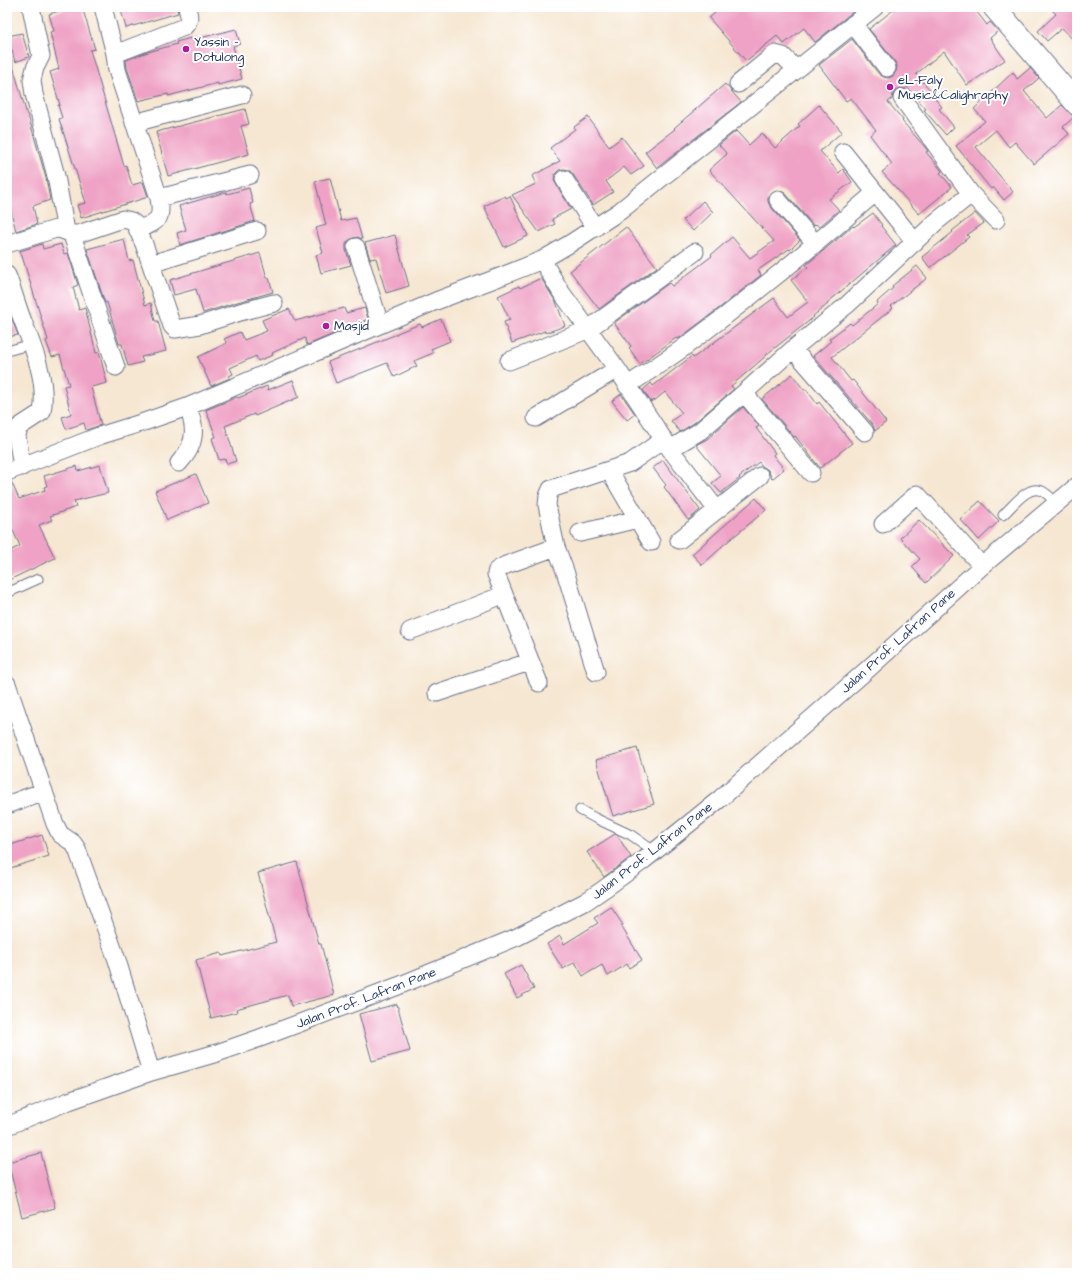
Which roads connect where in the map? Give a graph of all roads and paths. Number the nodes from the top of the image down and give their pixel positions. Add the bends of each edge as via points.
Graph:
1 (31, 7) edge
2 (103, 7) edge
3 (187, 7) edge
4 (874, 7) edge
5 (994, 7) edge
6 (853, 24) junction
7 (115, 54) junction
8 (887, 68) dead end
9 (796, 69) junction
10 (738, 84) dead end
11 (242, 95) dead end
12 (902, 98) dead end
13 (1077, 104) edge
14 (134, 122) junction
15 (843, 152) dead end
16 (250, 176) dead end
17 (564, 179) dead end
18 (875, 192) junction
19 (971, 194) junction
20 (159, 198) junction
21 (778, 200) dead end
22 (996, 220) dead end
23 (595, 228) junction
24 (138, 230) junction
25 (258, 231) dead end
26 (69, 233) junction
27 (915, 242) junction
28 (7, 244) edge
29 (816, 244) junction
30 (356, 247) dead end
31 (695, 252) dead end
32 (542, 260) junction
33 (151, 264) junction
34 (7, 276) edge
35 (274, 303) dead end
36 (380, 324) junction
37 (587, 330) junction
38 (32, 344) junction
39 (793, 349) junction
40 (7, 351) edge
41 (509, 361) dead end
42 (116, 367) dead end
43 (616, 369) junction
44 (627, 386) junction
45 (744, 393) junction
46 (187, 407) junction
47 (536, 418) dead end
48 (864, 432) dead end
49 (667, 444) junction
50 (179, 463) dead end
51 (14, 469) edge
52 (609, 470) junction
53 (811, 473) dead end
54 (760, 476) dead end
55 (1077, 486) edge
56 (1056, 503) junction
57 (717, 510) junction
58 (1004, 515) dead end
59 (638, 519) junction
60 (883, 524) dead end
61 (580, 533) dead end
62 (679, 540) dead end
63 (651, 542) dead end
64 (556, 547) junction
65 (982, 566) junction
66 (38, 579) dead end
67 (7, 593) edge
68 (503, 595) junction
69 (410, 631) dead end
70 (530, 662) junction
71 (596, 672) dead end
72 (7, 684) edge
73 (539, 684) dead end
74 (437, 693) dead end
75 (44, 791) junction
76 (7, 805) edge
77 (580, 810) dead end
78 (654, 851) junction
79 (151, 1072) junction
80 (7, 1126) edge

1 - 26 street via 41,56 32,80 34,94
2 - 7 street
3 - 7 street via 190,17 184,27
4 - 6 street
5 - 13 main road
6 - 8 street
6 - 9 street
7 - 14 street via 117,70
9 - 10 street via 783,56 775,54
9 - 23 street via 620,211
11 - 14 street
12 - 19 street
14 - 20 street
15 - 18 street
16 - 20 street
17 - 23 street
18 - 27 street
18 - 29 street
19 - 22 street
19 - 27 street
20 - 24 street via 159,216
21 - 29 street
23 - 32 street
24 - 26 street via 132,221 123,219 78,234
24 - 33 street
25 - 33 street
26 - 28 street via 56,229
26 - 42 street
27 - 39 street via 847,305
29 - 44 street via 682,349
30 - 36 street
31 - 37 street
32 - 36 street
32 - 37 street
33 - 35 street via 175,329 200,325
34 - 38 street
36 - 46 street
37 - 41 street
37 - 43 street
38 - 40 lane
38 - 51 street via 40,369 44,401 42,412 20,427
39 - 45 street
39 - 48 street
43 - 44 street
43 - 47 street
44 - 49 street
45 - 49 street via 700,431
45 - 53 street
46 - 50 street via 192,418 192,440 191,446
46 - 51 street via 99,436
49 - 52 street via 630,463
49 - 57 street
52 - 59 street
52 - 64 street via 551,489 547,505
54 - 57 street
55 - 56 street, Jalan Prof. Lafran Pane
56 - 58 lane via 1042,491 1033,489
56 - 65 street, Jalan Prof. Lafran Pane
57 - 62 street
59 - 61 street
59 - 63 street
60 - 65 street via 917,494
64 - 68 street via 497,570
64 - 71 street via 566,571
65 - 78 street, Jalan Prof. Lafran Pane via 721,798
66 - 67 lane
68 - 69 street
68 - 70 street
70 - 73 street
70 - 74 street
72 - 75 street
75 - 76 street
75 - 79 street via 57,829 76,845 117,960
77 - 78 lane via 631,835
78 - 79 street, Jalan Prof. Lafran Pane via 585,902 517,937 282,1030
79 - 80 street, Jalan Prof. Lafran Pane via 69,1100

